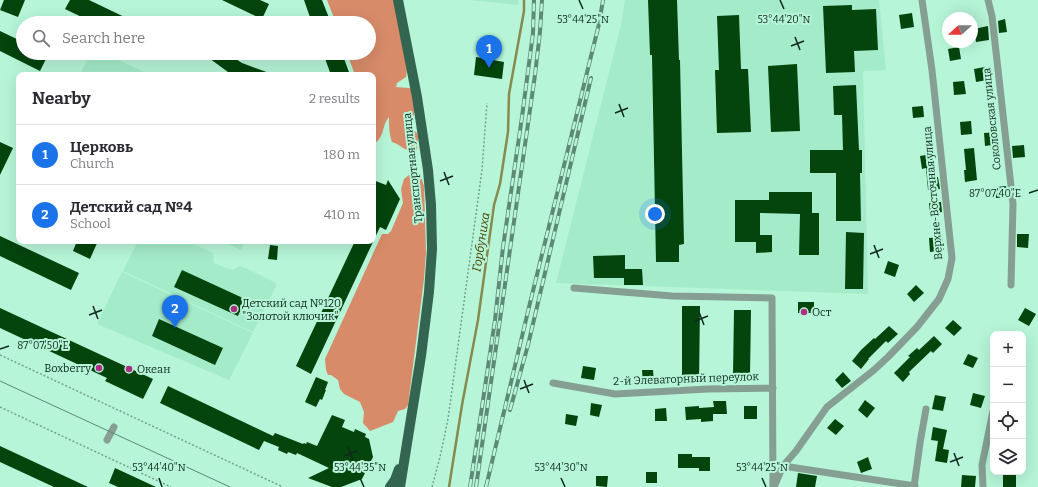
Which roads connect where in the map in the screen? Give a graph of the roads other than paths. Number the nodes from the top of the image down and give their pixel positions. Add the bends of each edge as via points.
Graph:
1 (398, 0) edge
2 (922, 0) edge
3 (988, 0) edge
4 (1011, 285) dead end
5 (574, 288) dead end
6 (553, 383) dead end
7 (773, 388) junction
8 (926, 409) dead end
9 (990, 426) edge
10 (114, 427) dead end
11 (107, 440) dead end
12 (405, 454) junction
13 (783, 466) junction
14 (401, 485) edge
15 (915, 486) edge
16 (390, 487) edge
17 (773, 487) edge
18 (983, 487) edge

1 - 12 main road, Транспортная улица via 428,170 432,249 421,356
2 - 13 street, Верхне-Восточная улица via 952,258 948,279 939,300 917,327 874,370 827,407
3 - 4 street, Соколовская улица via 992,16 1013,204
5 - 7 street via 672,296 772,298
6 - 7 street, 2-й Элеваторный переулок via 615,394
7 - 17 street
8 - 15 street
9 - 18 street via 982,465
10 - 11 street
12 - 14 main road
12 - 16 main road
13 - 15 street
13 - 17 street, Верхне-Восточная улица

